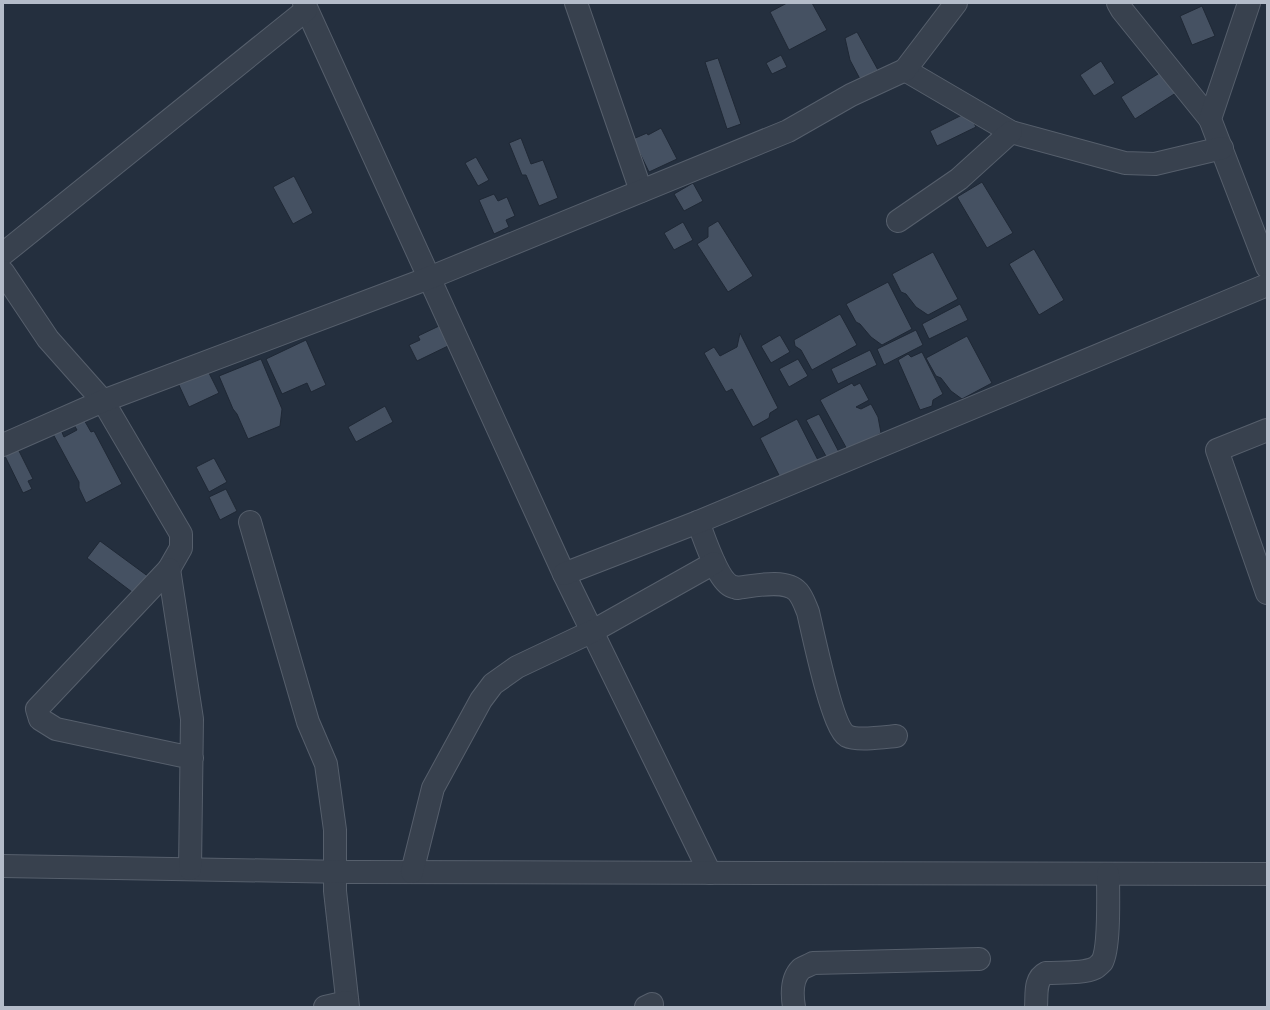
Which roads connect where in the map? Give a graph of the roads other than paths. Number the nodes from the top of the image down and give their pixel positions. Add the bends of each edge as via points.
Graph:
1 (576, 3) edge
2 (956, 3) edge
3 (1118, 3) edge
4 (1249, 3) edge
5 (305, 6) edge
6 (905, 70) junction
7 (1210, 119) junction
8 (1011, 132) junction
9 (1222, 148) junction
10 (641, 191) junction
11 (898, 221) dead end
12 (3, 254) edge
13 (1267, 267) edge
14 (3, 272) edge
15 (429, 278) junction
16 (1267, 285) edge
17 (103, 401) junction
18 (1267, 430) edge
19 (3, 445) edge
20 (250, 522) dead end
21 (698, 522) junction
22 (714, 563) junction
23 (169, 569) junction
24 (564, 574) junction
25 (1267, 593) edge
26 (593, 631) junction
27 (896, 736) dead end
28 (192, 758) junction
29 (3, 866) edge
30 (190, 869) junction
31 (335, 872) junction
32 (412, 872) junction
33 (710, 873) junction
34 (1108, 874) junction
35 (1267, 874) edge
36 (979, 959) dead end
37 (347, 1004) edge
38 (324, 1007) edge
39 (794, 1007) edge
40 (1036, 1007) edge

1 - 10 street
2 - 6 street
3 - 7 street
4 - 7 street
5 - 12 street
5 - 15 street
6 - 8 street
6 - 10 street via 788,131
7 - 9 street
8 - 9 street via 1125,163 1155,164
8 - 11 street via 959,179
9 - 13 street
10 - 15 street
14 - 17 street via 48,339
15 - 17 street
15 - 24 street
16 - 21 street
17 - 19 street
17 - 23 street via 181,534 181,548
18 - 25 street via 1217,450
20 - 31 street via 308,722 326,764 335,830
21 - 22 street
21 - 24 street
22 - 26 street
22 - 27 street via 731,586 737,588 780,584 797,591 808,612 833,711 844,733 849,737 862,738
23 - 28 street via 192,719
23 - 28 street via 37,709 40,719 56,729
24 - 26 street
26 - 32 street via 517,667 493,684 481,700 433,788
26 - 33 street
28 - 30 street
29 - 30 street
30 - 31 street
31 - 32 street
31 - 37 street
32 - 33 street
33 - 34 street
34 - 35 street
34 - 40 street via 1107,926 1102,962 1097,968 1088,970 1042,975 1038,983
36 - 39 street via 813,963 801,969 794,981
37 - 38 street

